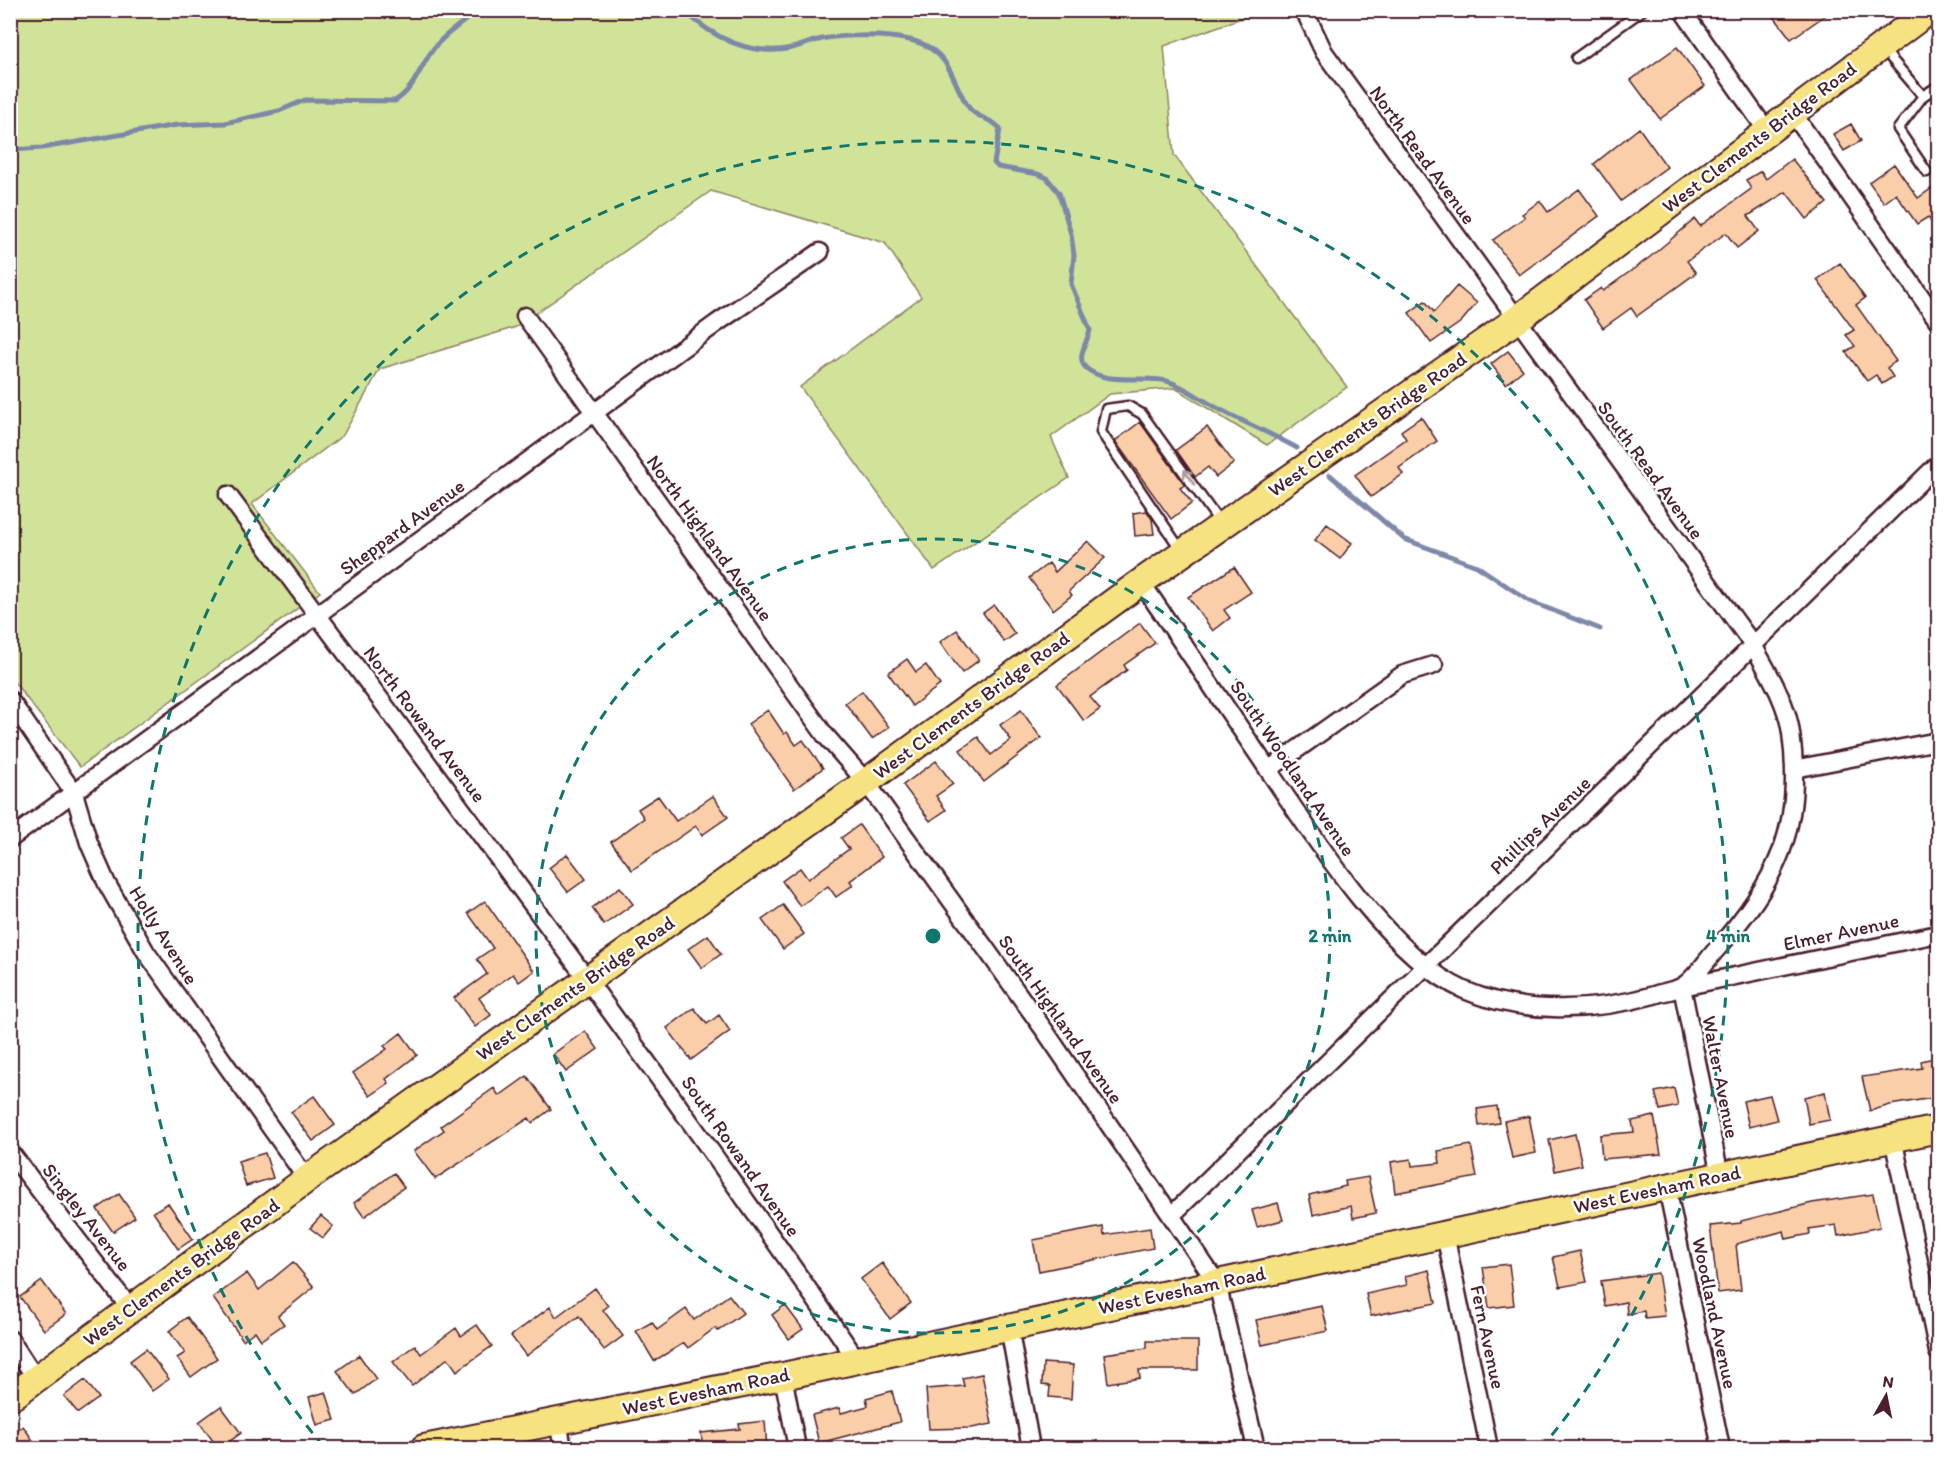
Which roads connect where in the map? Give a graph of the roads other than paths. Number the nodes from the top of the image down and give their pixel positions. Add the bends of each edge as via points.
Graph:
1 (1304, 10) edge
2 (1643, 10) edge
3 (1682, 10) edge
4 (1930, 10) edge
5 (1880, 47) junction
6 (1576, 58) dead end
7 (1938, 86) edge
8 (1923, 96) junction
9 (1792, 112) junction
10 (1767, 131) junction
11 (1926, 172) dead end
12 (820, 252) dead end
13 (525, 316) dead end
14 (1516, 320) junction
15 (1938, 321) edge
16 (595, 412) junction
17 (1938, 464) edge
18 (228, 495) dead end
19 (1221, 525) junction
20 (1183, 552) junction
21 (1141, 582) junction
22 (317, 615) junction
23 (1753, 645) junction
24 (1434, 665) dead end
25 (10, 700) edge
26 (1938, 741) edge
27 (1794, 769) junction
28 (1268, 770) junction
29 (866, 782) junction
30 (74, 793) junction
31 (10, 839) edge
32 (1938, 934) edge
33 (1425, 967) junction
34 (588, 979) junction
35 (1682, 987) junction
36 (1938, 1129) edge
37 (1893, 1138) junction
38 (10, 1152) edge
39 (1719, 1176) junction
40 (307, 1179) junction
41 (1667, 1187) junction
42 (1171, 1216) junction
43 (1444, 1234) junction
44 (1217, 1283) junction
45 (130, 1308) junction
46 (1009, 1327) junction
47 (10, 1339) edge
48 (1938, 1352) edge
49 (856, 1360) junction
50 (783, 1376) junction
51 (36, 1379) junction
52 (10, 1398) edge
53 (558, 1422) junction
54 (424, 1449) edge
55 (564, 1449) edge
56 (797, 1449) edge
57 (1031, 1449) edge
58 (1256, 1449) edge
59 (1489, 1449) edge
60 (1722, 1449) edge

1 - 14 street, North Read Avenue via 1324,52
2 - 6 lane
3 - 10 street
4 - 5 main road, West Clements Bridge Road
5 - 8 lane
5 - 9 main road, West Clements Bridge Road
7 - 8 lane
8 - 11 lane via 1898,129
9 - 10 main road, West Clements Bridge Road
9 - 15 street
10 - 14 main road, West Clements Bridge Road
12 - 16 street, Sheppard Avenue
13 - 16 street, North Highland Avenue
14 - 19 main road, West Clements Bridge Road
14 - 23 street, South Read Avenue
16 - 22 street, Sheppard Avenue
16 - 29 street, North Highland Avenue via 825,735
17 - 23 street, Phillips Avenue
18 - 22 street, North Rowand Avenue
19 - 20 main road, West Clements Bridge Road
19 -> 20 lane via 1142,414 1128,406 1106,409 1101,432
20 - 21 main road, West Clements Bridge Road
21 - 28 street, South Woodland Avenue
21 - 29 main road, West Clements Bridge Road
22 - 30 street, Sheppard Avenue
22 - 34 street, North Rowand Avenue
23 - 27 street, South Read Avenue via 1777,690 1791,730
23 - 33 street, Phillips Avenue
24 - 28 street via 1402,675
25 - 30 street, Holly Avenue
26 - 27 street
27 - 35 street, South Read Avenue via 1789,832 1776,867 1742,920
28 - 33 street, South Woodland Avenue via 1338,871
29 - 34 main road, West Clements Bridge Road
29 - 42 street, South Highland Avenue via 1045,1031
30 - 31 street, Sheppard Avenue
30 - 40 street, Holly Avenue via 107,884 146,952
32 - 35 street, Elmer Avenue
33 - 35 street, South Woodland Avenue via 1464,990 1509,1002 1567,1010 1620,1004
33 - 42 street, Phillips Avenue
34 - 40 main road, West Clements Bridge Road
34 - 49 street, South Rowand Avenue via 757,1214
35 - 39 street, Walter Avenue
36 - 37 main road, West Evesham Road
37 - 39 main road, West Evesham Road
37 - 48 street
38 - 45 street, Singley Avenue
39 - 41 main road, West Evesham Road
40 - 45 main road, West Clements Bridge Road
41 - 43 main road, West Evesham Road
41 - 60 street, Woodland Avenue
42 - 44 street, South Highland Avenue
43 - 44 main road, West Evesham Road
43 - 59 street, Fern Avenue
44 - 46 main road, West Evesham Road
44 - 58 street
45 - 51 main road, West Clements Bridge Road
46 - 49 main road, West Evesham Road
46 - 57 street
47 - 51 street
49 - 50 main road, West Evesham Road
50 - 53 main road, West Evesham Road
50 - 56 street
51 - 52 main road, West Clements Bridge Road
53 - 54 main road, West Evesham Road
53 - 55 street

